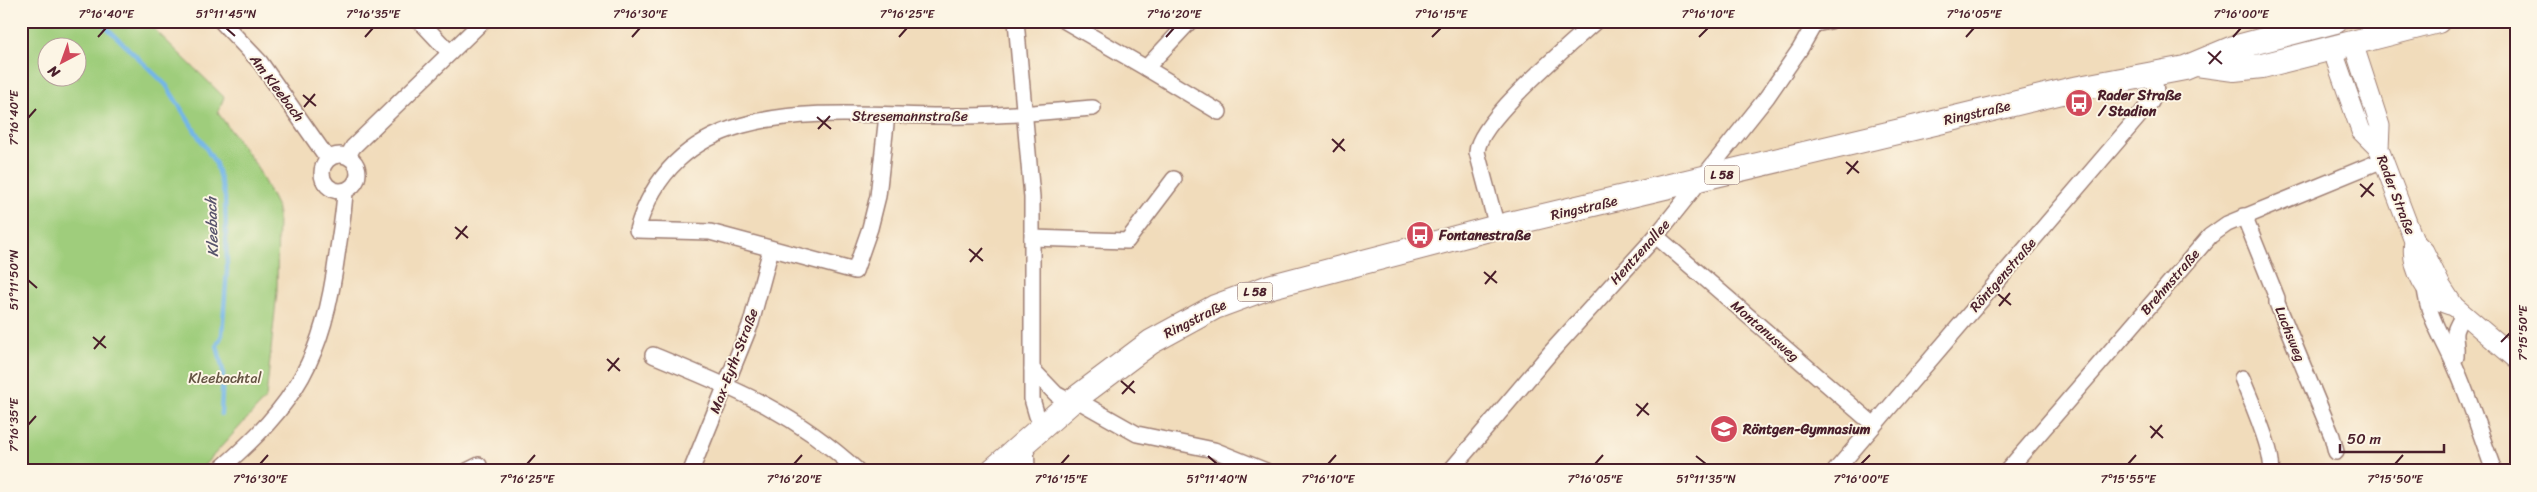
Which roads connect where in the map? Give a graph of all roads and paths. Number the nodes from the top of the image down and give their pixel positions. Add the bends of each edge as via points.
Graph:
1 (221, 21) edge
2 (420, 21) edge
3 (483, 21) edge
4 (1016, 21) edge
5 (1066, 21) edge
6 (1190, 21) edge
7 (1596, 21) edge
8 (1830, 21) edge
9 (2438, 21) edge
10 (1816, 23) edge
11 (2336, 30) edge
12 (450, 53) junction
13 (1146, 68) junction
14 (2154, 74) junction
15 (1093, 108) dead end
16 (1219, 112) dead end
17 (1024, 114) junction
18 (887, 115) junction
19 (2381, 154) junction
20 (348, 156) junction
21 (328, 159) junction
22 (1174, 179) dead end
23 (1701, 180) junction
24 (345, 191) junction
25 (2244, 216) junction
26 (1497, 227) junction
27 (1656, 236) junction
28 (1032, 238) junction
29 (2414, 241) junction
30 (771, 249) junction
31 (2425, 287) junction
32 (2459, 310) junction
33 (2436, 327) junction
34 (653, 355) dead end
35 (2516, 359) edge
36 (2455, 366) junction
37 (1032, 369) junction
38 (2242, 378) dead end
39 (725, 385) junction
40 (1073, 401) junction
41 (1874, 425) junction
42 (1045, 426) junction
43 (1026, 442) junction
44 (2336, 452) dead end
45 (218, 471) edge
46 (690, 471) edge
47 (858, 471) edge
48 (992, 471) edge
49 (1026, 471) edge
50 (1266, 471) edge
51 (1450, 471) edge
52 (1835, 471) edge
53 (2007, 471) edge
54 (2271, 471) edge
55 (2494, 471) edge

1 - 21 street, Am Kleebach via 260,62
2 - 12 street
3 - 12 street
4 - 17 street
5 - 13 street
6 - 13 street
7 - 26 street via 1516,96 1479,141 1477,152
8 - 10 street
9 - 11 main road, Ringstraße
10 - 23 street, Hentzenallee via 1772,90
11 - 14 main road, Ringstraße / L 58 via 2243,68 2197,64
11 - 19 street, Rader Straße via 2362,130
12 - 20 street via 353,147
13 - 16 street
14 - 23 main road, Ringstraße / L 58 via 2074,89
14 - 41 street, Röntgenstraße via 2156,92 2151,102
15 - 17 street, Stresemannstraße
17 - 18 street, Stresemannstraße
17 - 28 street via 1029,152
18 - 30 street via 878,196 855,271
18 - 30 street, Stresemannstraße via 790,116 758,120 719,133 699,143 667,171 647,200 637,230 710,232
19 - 25 street, Brehmstraße
19 - 29 street, Rader Straße
20 - 21 street via 337,155
20 - 24 street via 357,165 358,172 355,184
21 - 24 street via 323,165 322,179 331,190
22 - 28 street via 1127,240
23 - 26 main road, Ringstraße / L 58
23 - 27 street, Hentzenallee
24 - 45 street via 324,326 308,366 272,420
25 - 44 street, Luchsweg
25 - 53 street, Brehmstraße via 2210,236
26 - 40 main road, Ringstraße / L 58 via 1272,286 1215,307 1150,342
27 - 41 street, Montanusweg
27 - 51 street, Hentzenallee
28 - 37 street
29 - 31 street, Rader Straße via 2412,256
29 - 32 street, Rader Straße via 2424,251 2441,286
30 - 39 street, Max-Eyth-Straße via 751,323
31 - 32 street, Rader Straße via 2443,304
31 - 33 street via 2426,302
32 - 33 street via 2438,319
32 - 35 street
32 - 36 street via 2453,337
33 - 36 street
34 - 39 street
36 - 55 street
37 - 40 street via 1056,394
37 - 42 street via 1032,399 1037,416
38 - 54 street via 2269,450 2273,464
39 - 46 street, Max-Eyth-Straße
39 - 47 street via 754,397 798,423
40 - 42 main road, Ringstraße / L 58
40 - 50 street via 1137,434 1214,450
41 - 52 street, Röntgenstraße
42 - 43 main road, Ringstraße / L 58
43 - 48 main road, Ringstraße / L 58
43 - 49 street

